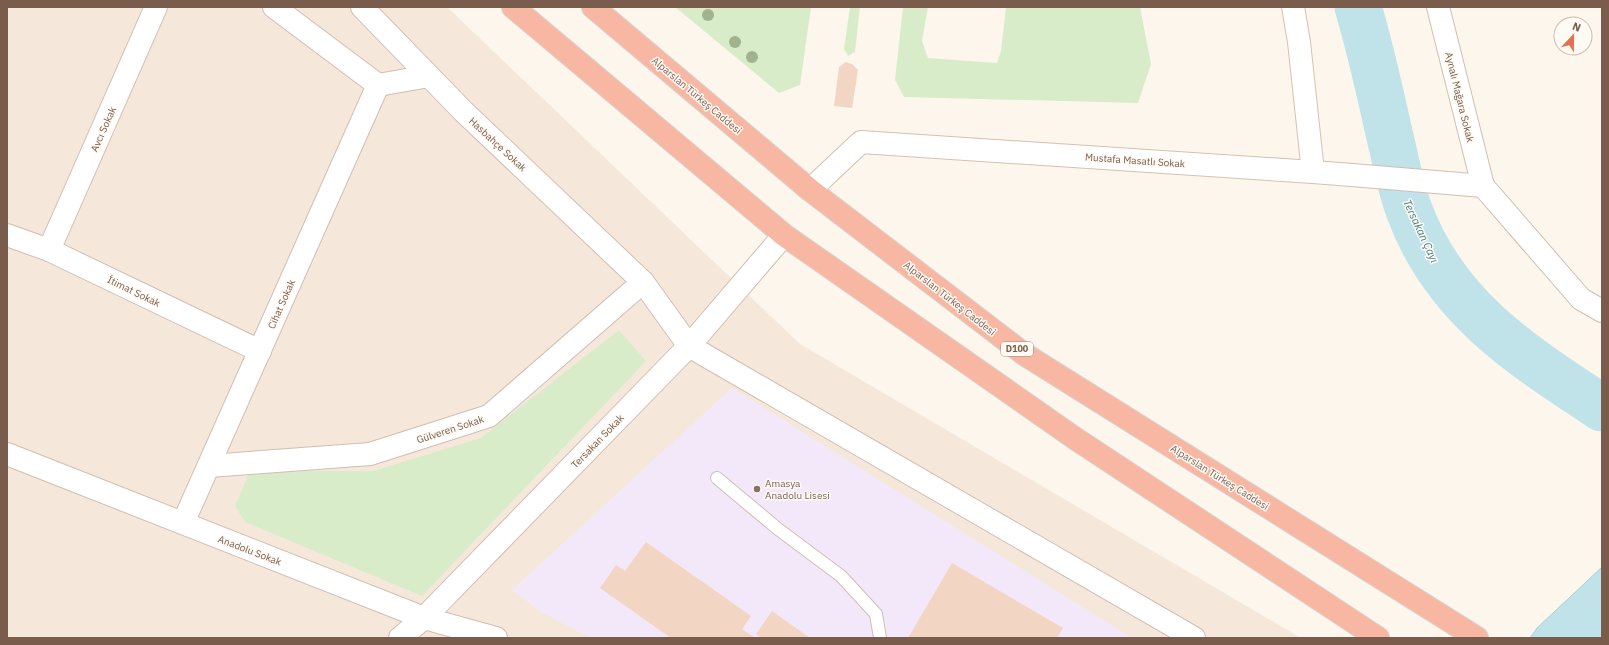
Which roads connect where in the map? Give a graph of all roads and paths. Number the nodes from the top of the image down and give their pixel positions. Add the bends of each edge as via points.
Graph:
1 (156, 7) edge
2 (274, 7) edge
3 (362, 7) edge
4 (513, 7) edge
5 (594, 7) edge
6 (1293, 7) edge
7 (1438, 7) edge
8 (429, 76) junction
9 (378, 85) junction
10 (1314, 172) junction
11 (1483, 186) junction
12 (810, 190) junction
13 (7, 235) edge
14 (784, 235) junction
15 (49, 250) junction
16 (644, 282) junction
17 (1602, 311) edge
18 (689, 346) junction
19 (260, 351) junction
20 (7, 454) edge
21 (209, 466) junction
22 (717, 478) dead end
23 (183, 523) junction
24 (424, 618) junction
25 (400, 638) edge
26 (496, 638) edge
27 (880, 638) edge
28 (1194, 638) edge
29 (1378, 638) edge
30 (1477, 638) edge

1 - 15 street, Avcı Sokak
2 - 9 street
3 - 8 street, Hasbahçe Sokak
4 - 14 highway
5 - 12 highway, Alparslan Türkeş Caddesi / D100
6 - 10 street
7 - 11 street, Aynalı Mağara Sokak
8 - 9 street
8 - 16 street, Hasbahçe Sokak
9 - 19 street, Cihat Sokak
10 - 11 street, Mustafa Masatlı Sokak
10 - 12 street, Mustafa Masatlı Sokak via 861,142
11 - 17 street via 1581,299
12 - 30 highway, Alparslan Türkeş Caddesi / D100 via 1024,354
13 - 15 street, İtimat Sokak
14 - 18 street, Tersakan Sokak
14 - 29 highway via 1076,439
15 - 19 street, İtimat Sokak
16 - 18 street, Hasbahçe Sokak
16 - 21 street, Gülveren Sokak via 490,416 370,454
18 - 24 street, Tersakan Sokak
18 - 28 street
19 - 21 street, Cihat Sokak
20 - 23 street, Anadolu Sokak
21 - 23 street, Cihat Sokak
22 - 27 lane via 778,529 841,576 876,614
23 - 24 street, Anadolu Sokak
24 - 25 street, Tersakan Sokak
24 - 26 street, Anadolu Sokak

